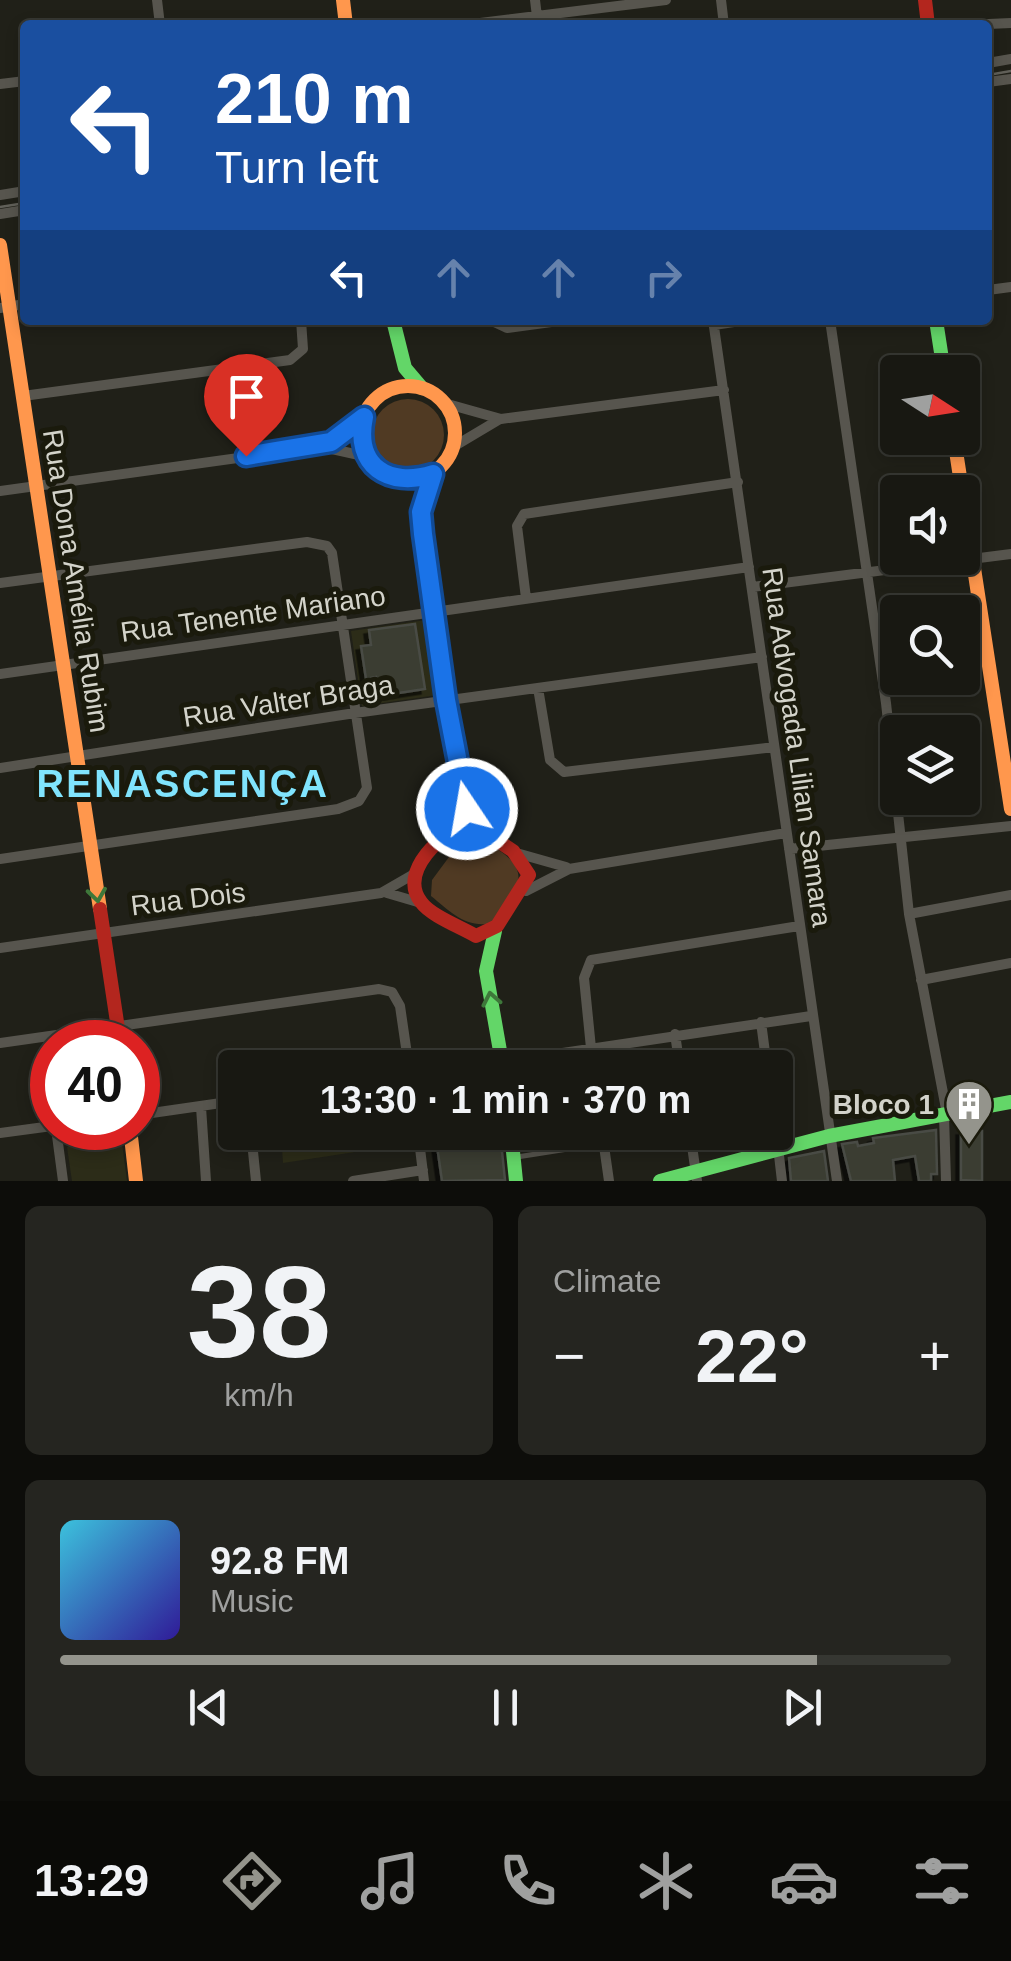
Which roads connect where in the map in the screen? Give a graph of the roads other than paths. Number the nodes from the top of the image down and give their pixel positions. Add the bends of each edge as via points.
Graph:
1 (535, 0) edge
2 (666, 0) edge
3 (538, 20) edge
4 (0, 245) edge
5 (12, 306) edge
6 (302, 325) edge
7 (394, 325) edge
8 (501, 325) edge
9 (530, 325) edge
10 (713, 325) edge
11 (831, 325) edge
12 (937, 325) edge
13 (941, 355) edge
14 (422, 388) junction
15 (724, 390) junction
16 (23, 396) junction
17 (444, 403) junction
18 (364, 417) junction
19 (501, 419) junction
20 (317, 446) junction
21 (453, 447) junction
22 (379, 470) junction
23 (433, 474) junction
24 (738, 482) junction
25 (35, 487) junction
26 (0, 492) edge
27 (1011, 554) edge
28 (980, 559) edge
29 (750, 567) junction
30 (880, 570) edge
31 (866, 572) junction
32 (975, 575) edge
33 (51, 576) junction
34 (0, 583) edge
35 (752, 587) junction
36 (526, 598) junction
37 (434, 611) junction
38 (343, 624) junction
39 (762, 658) junction
40 (62, 665) junction
41 (0, 674) edge
42 (538, 688) junction
43 (446, 700) junction
44 (355, 713) junction
45 (774, 747) junction
46 (77, 757) junction
47 (0, 768) edge
48 (1011, 809) edge
49 (484, 825) junction
50 (1011, 826) edge
51 (786, 834) junction
52 (899, 840) junction
53 (91, 846) junction
54 (789, 849) junction
55 (520, 854) junction
56 (0, 859) edge
57 (586, 865) junction
58 (414, 874) junction
59 (525, 892) junction
60 (381, 893) junction
61 (1011, 895) edge
62 (421, 903) junction
63 (909, 914) junction
64 (799, 926) junction
65 (495, 931) junction
66 (102, 933) junction
67 (0, 948) edge
68 (1011, 963) edge
69 (921, 980) junction
70 (811, 1016) junction
71 (117, 1020) edge
72 (761, 1022) junction
73 (160, 1029) edge
74 (674, 1034) junction
75 (30, 1041) edge
76 (0, 1043) edge
77 (589, 1046) junction
78 (406, 1050) edge
79 (499, 1050) edge
80 (571, 1050) edge
81 (590, 1050) edge
82 (677, 1050) edge
83 (765, 1050) edge
84 (1011, 1102) edge
85 (218, 1104) edge
86 (201, 1107) junction
87 (160, 1112) edge
88 (946, 1115) junction
89 (30, 1129) edge
90 (0, 1132) edge
91 (829, 1136) junction
92 (793, 1145) edge
93 (58, 1150) edge
94 (132, 1150) edge
95 (253, 1150) edge
96 (420, 1150) edge
97 (513, 1150) edge
98 (545, 1150) edge
99 (605, 1150) edge
100 (692, 1150) edge
101 (773, 1150) edge
102 (779, 1150) edge
103 (514, 1157) junction
104 (423, 1176) edge
105 (696, 1177) edge
106 (63, 1181) edge
107 (136, 1181) edge
108 (206, 1181) edge
109 (256, 1181) edge
110 (353, 1181) edge
111 (516, 1181) edge
112 (609, 1181) edge
113 (660, 1181) edge
114 (782, 1181) edge
115 (837, 1181) edge
116 (946, 1181) edge

1 - 3 street
2 - 3 street
4 - 5 street, Rua Dona Amélia Rubim
5 - 16 street, Rua Dona Amélia Rubim
6 - 16 street via 304,349 290,360
7 - 14 street via 405,368
8 - 9 street
10 - 15 street, Rua Advogada Lilian Samara
11 - 31 street
12 - 13 street
14 - 17 street
14 - 18 street via 391,390
15 - 19 street
15 - 24 street, Rua Advogada Lilian Samara
16 - 25 street, Rua Dona Amélia Rubim
17 - 19 street
17 - 21 street via 455,426
18 - 20 street via 342,437
18 - 22 street via 363,446
19 - 21 street
20 - 22 street via 354,453
20 - 25 street
21 - 23 street
22 - 23 street via 402,480
23 - 37 street via 421,512
24 - 29 street, Rua Advogada Lilian Samara
24 - 36 street via 524,514 518,526
25 - 26 street
25 - 33 street, Rua Dona Amélia Rubim
27 - 28 street
29 - 35 street, Rua Advogada Lilian Samara
29 - 36 street, Rua Tenente Mariano
30 - 31 street
31 - 35 street
31 - 52 street
32 - 48 street
33 - 34 street
33 - 38 street via 318,542 332,552
33 - 40 street, Rua Dona Amélia Rubim
35 - 39 street, Rua Advogada Lilian Samara
36 - 37 street, Rua Tenente Mariano
37 - 38 street, Rua Tenente Mariano
37 - 43 street
38 - 40 street, Rua Tenente Mariano
38 - 44 street
39 - 42 street, Rua Valter Braga
39 - 45 street, Rua Advogada Lilian Samara
40 - 41 street, Rua Tenente Mariano
40 - 46 street, Rua Dona Amélia Rubim
42 - 43 street, Rua Valter Braga
42 - 45 street via 550,760 564,772
43 - 44 street, Rua Valter Braga
43 - 49 street via 467,809
44 - 46 street, Rua Valter Braga
44 - 53 street via 367,788 355,804
45 - 51 street, Rua Advogada Lilian Samara
46 - 47 street, Rua Valter Braga
46 - 53 street, Rua Dona Amélia Rubim
49 - 55 street
49 - 58 street via 458,822
50 - 52 street
51 - 54 street, Rua Advogada Lilian Samara
51 - 57 street
52 - 54 street
52 - 63 street
53 - 56 street
53 -> 66 street, Rua Dona Amélia Rubim
54 - 64 street, Rua Advogada Lilian Samara
55 - 57 street via 554,866
55 - 59 street via 529,873
57 - 59 street via 550,875
58 - 60 street
58 - 62 street
59 - 65 street
60 - 62 street
60 - 66 street, Rua Dois
61 - 63 street
62 - 65 street via 468,934
63 - 69 street
64 - 70 street, Rua Advogada Lilian Samara
64 - 77 street via 592,960 584,978
79 -> 65 street via 486,971
66 - 67 street, Rua Dois
66 - 71 street, Rua Dona Amélia Rubim
68 - 69 street
69 - 88 street
70 - 72 street
70 - 91 street, Rua Advogada Lilian Samara
72 - 74 street
72 - 83 street
73 - 78 street via 379,989 399,1002
74 - 77 street
74 - 82 street
75 - 76 street
77 - 80 street
77 - 81 street
84 - 88 street
85 - 86 street
86 - 87 street
86 - 108 street
88 - 91 street
88 - 116 street
89 - 90 street
91 - 92 street
91 - 115 street, Rua Advogada Lilian Samara
93 - 106 street
94 - 107 street
95 - 109 street
96 - 104 street
97 - 103 street
98 - 103 lane
99 - 112 street
100 - 105 street
101 - 105 street
102 - 114 street
103 - 111 street
104 - 110 street
105 - 113 street

